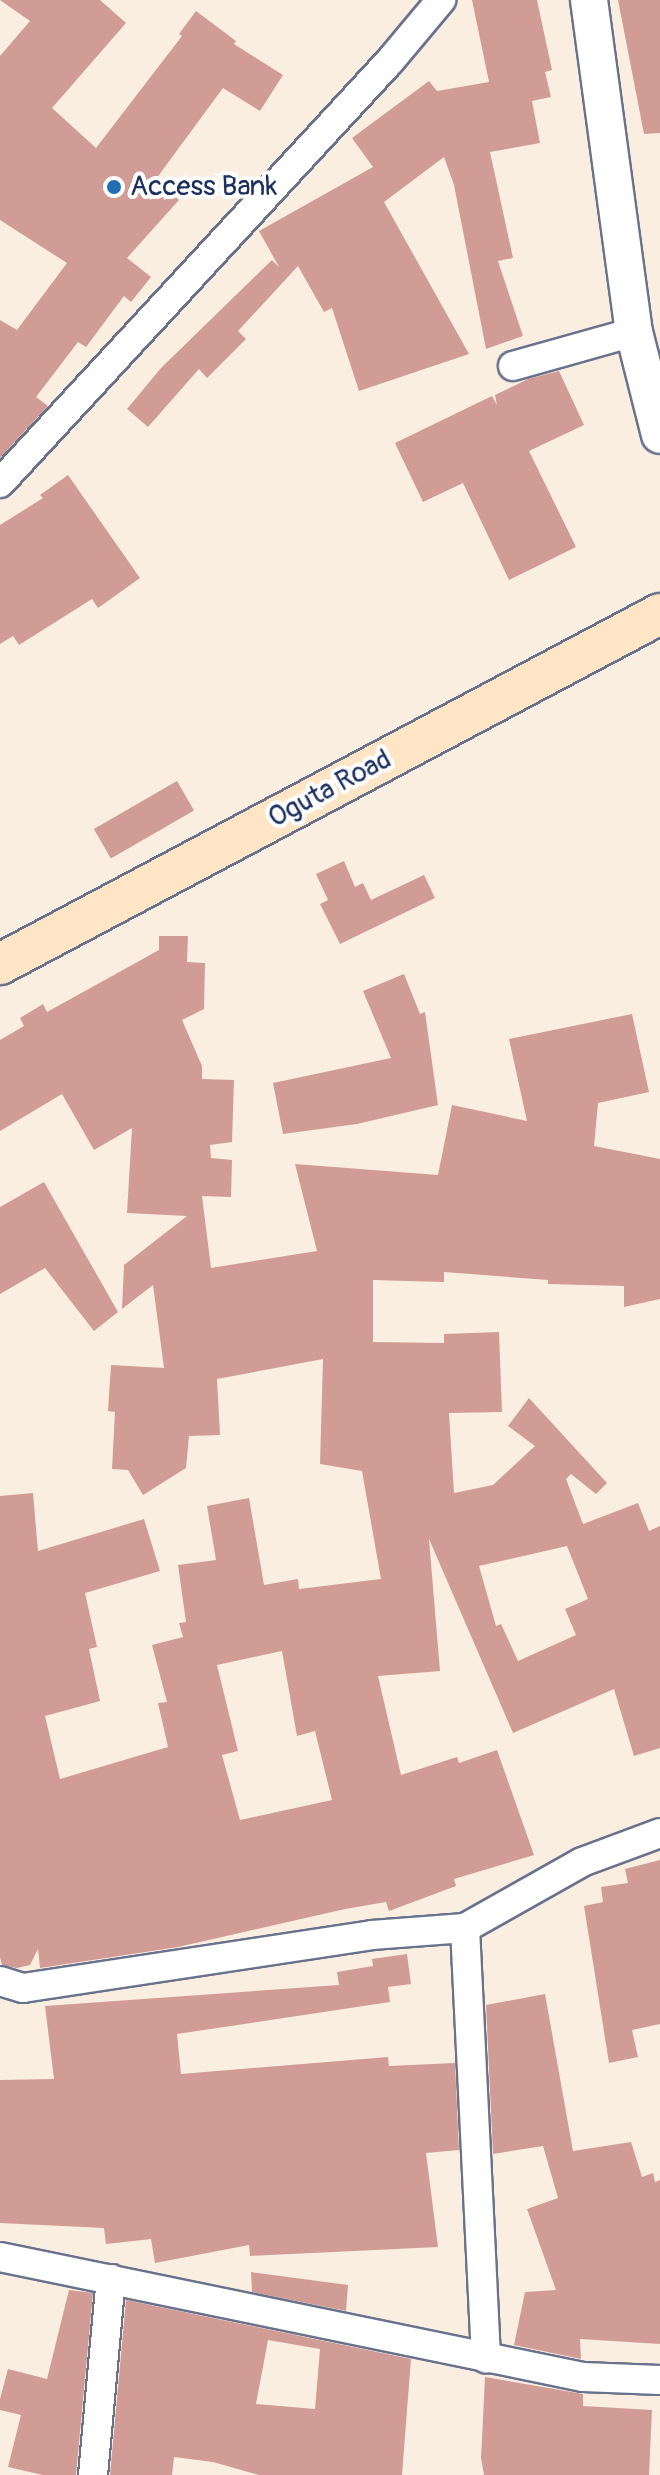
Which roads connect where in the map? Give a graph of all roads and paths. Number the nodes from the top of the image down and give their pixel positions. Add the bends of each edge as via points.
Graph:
1 (441, 0) edge
2 (589, 0) edge
3 (634, 332) junction
4 (513, 366) dead end
5 (660, 435) edge
6 (0, 483) edge
7 (660, 614) edge
8 (0, 964) edge
9 (660, 1833) edge
10 (465, 1928) junction
11 (0, 1981) edge
12 (0, 2257) edge
13 (111, 2279) junction
14 (486, 2358) junction
15 (660, 2380) edge
16 (93, 2475) edge

1 - 6 street
2 - 3 street
3 - 4 street
3 - 5 street
7 - 8 main road, Oguta Road
9 - 10 street via 582,1862
10 - 11 street via 372,1935 23,1988
10 - 14 street
12 - 13 street
13 - 14 street
13 - 16 street
14 - 15 street via 583,2377

